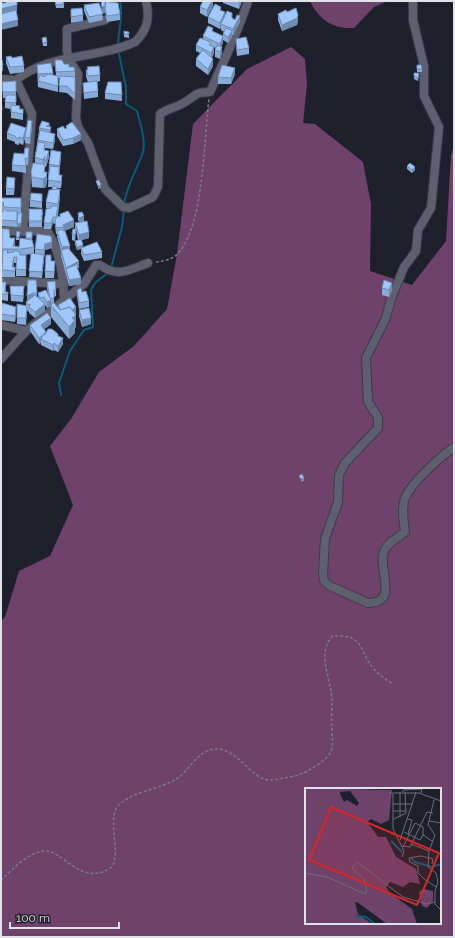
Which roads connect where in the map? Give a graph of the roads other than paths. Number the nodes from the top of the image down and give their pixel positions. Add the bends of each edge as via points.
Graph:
1 (146, 1) edge
2 (248, 1) edge
3 (413, 1) edge
4 (105, 20) dead end
5 (69, 59) junction
6 (1, 80) edge
7 (16, 80) junction
8 (14, 200) edge
9 (26, 200) junction
10 (1, 231) edge
11 (23, 232) junction
12 (148, 263) road end
13 (1, 280) edge
14 (64, 284) junction
15 (64, 299) junction
16 (1, 325) edge
17 (26, 331) junction
18 (1, 359) edge
19 (454, 447) edge

1 - 5 street via 148,19 135,42
2 - 5 street via 240,27 210,92 196,93 185,103 160,114 158,187 153,196 129,208 123,207 105,189 88,143 78,127 78,74
3 - 19 street via 413,20 424,66 424,96 439,127 431,208 418,230 416,251 404,268 386,318 366,358 368,402 378,418 378,428 345,463 339,475 338,502 325,539 324,581 368,603 383,598 386,591 382,566 384,552 391,542 405,532 405,499 427,470
4 - 5 street via 67,29
5 - 7 street via 41,66
6 - 7 street
7 - 9 street via 32,114
8 - 9 street
9 - 11 street
10 - 11 street
11 - 14 street via 47,232 53,239
12 - 15 street via 118,273 109,272 96,265 84,284
13 - 14 street
14 - 15 street
15 - 17 street
16 - 17 street
17 - 18 street

